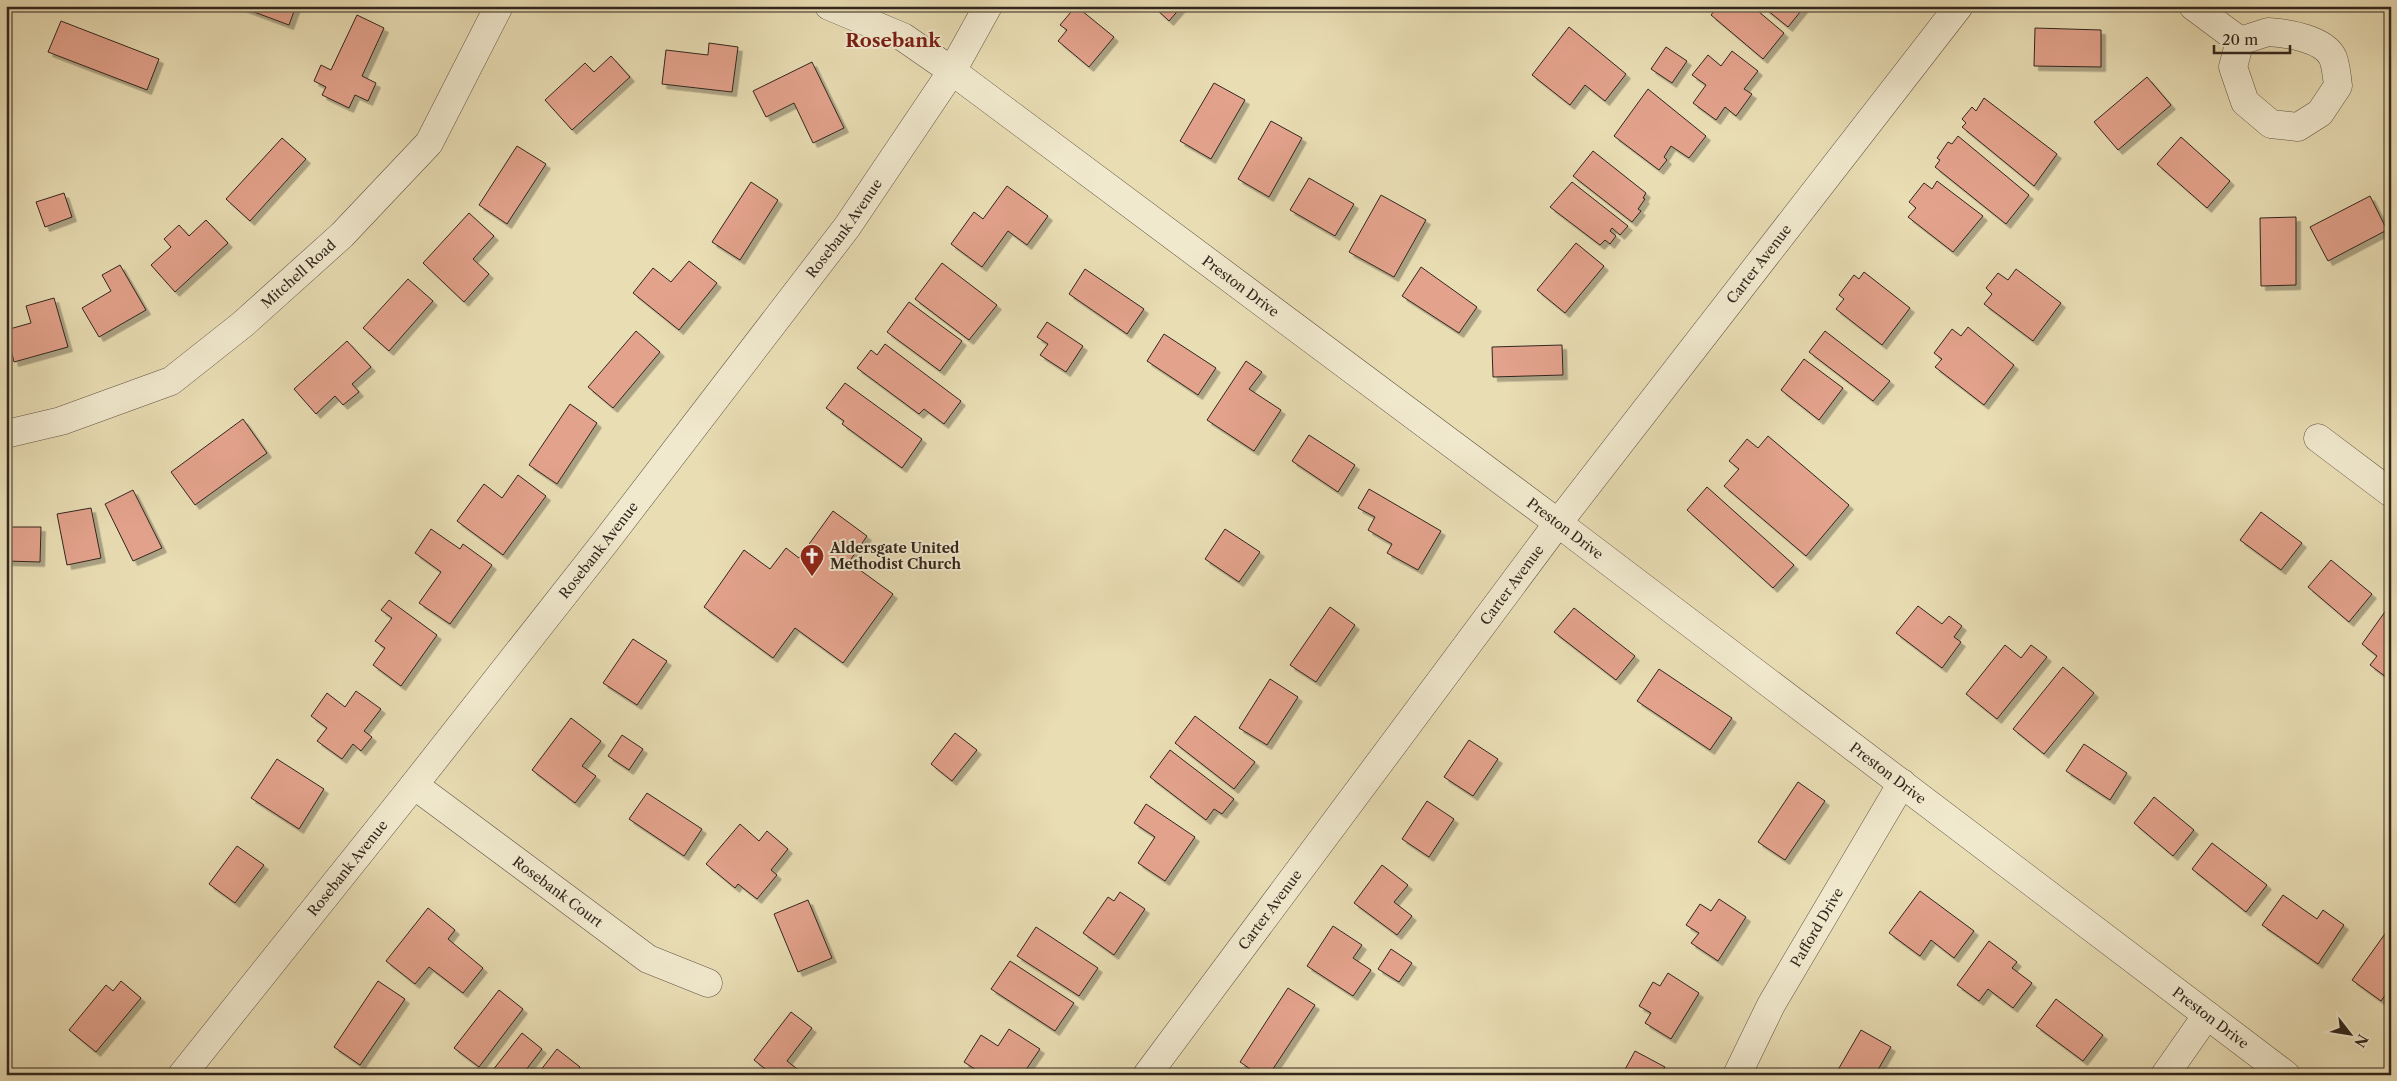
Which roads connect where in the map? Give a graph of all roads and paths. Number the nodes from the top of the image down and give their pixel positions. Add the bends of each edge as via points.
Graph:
1 (500, 6) edge
2 (830, 6) edge
3 (988, 6) edge
4 (1959, 6) edge
5 (2193, 6) edge
6 (2240, 41) dead end
7 (952, 71) junction
8 (6, 434) edge
9 (2318, 438) dead end
10 (2391, 493) edge
11 (1558, 523) junction
12 (1902, 783) junction
13 (414, 785) junction
14 (708, 983) dead end
15 (2207, 1015) junction
16 (182, 1075) edge
17 (1147, 1075) edge
18 (1737, 1075) edge
19 (2165, 1075) edge
20 (2286, 1075) edge

1 - 8 street, Mitchell Road via 430,144 342,235 243,324 171,382 61,421
2 - 7 street, Preston Drive via 903,37
3 - 7 street, Rosebank Avenue
4 - 11 street, Carter Avenue
5 - 6 street
7 - 11 street, Preston Drive
7 - 13 street, Rosebank Avenue via 847,227
9 - 10 street
11 - 12 street, Preston Drive
11 - 17 street, Carter Avenue
12 - 15 street, Preston Drive
12 - 18 street, Pafford Drive via 1771,1005
13 - 14 street, Rosebank Court via 648,959
13 - 16 street, Rosebank Avenue
15 - 19 street
15 - 20 street, Preston Drive

